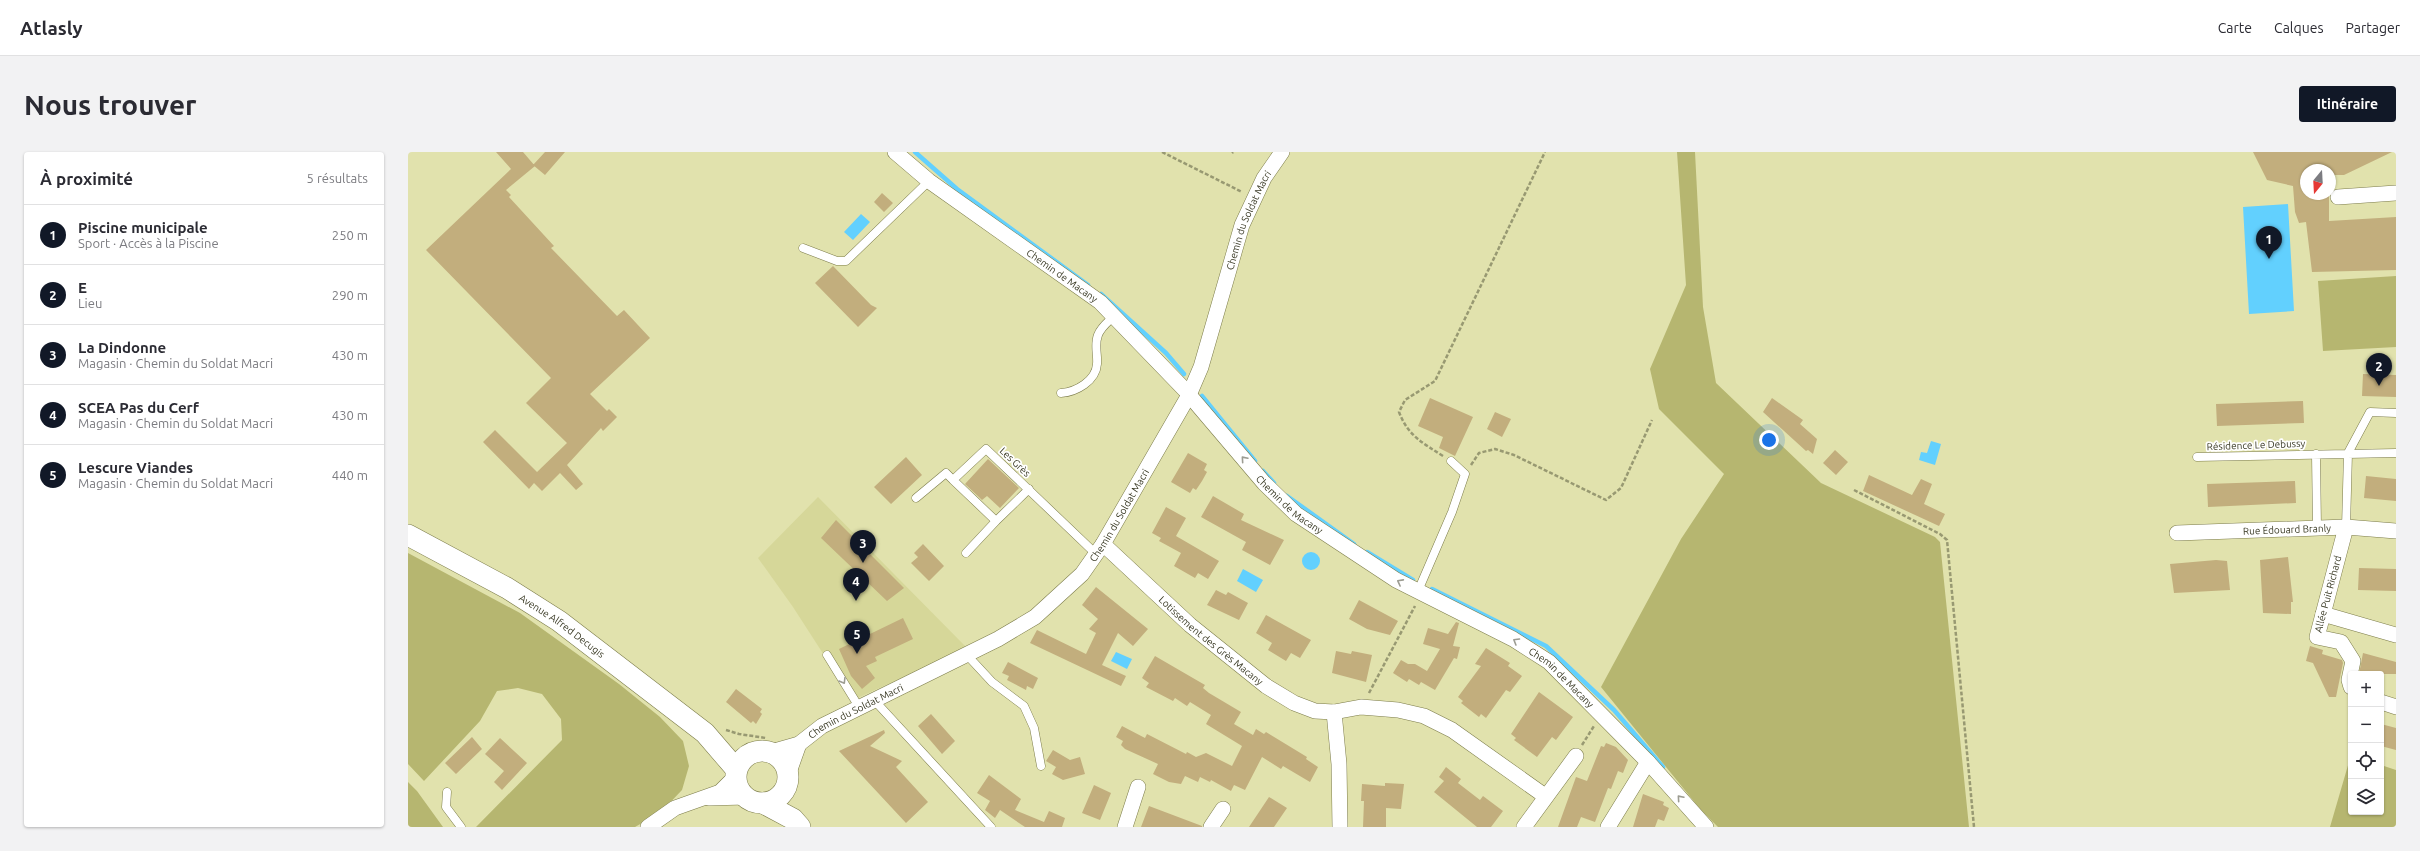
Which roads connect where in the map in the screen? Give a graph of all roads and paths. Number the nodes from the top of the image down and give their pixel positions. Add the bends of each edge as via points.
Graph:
1 (894, 152) edge
2 (1162, 152) edge
3 (1282, 152) edge
4 (1545, 152) edge
5 (929, 181) junction
6 (2396, 192) edge
7 (2338, 197) dead end
8 (1253, 198) junction
9 (803, 248) dead end
10 (1114, 316) junction
11 (1061, 393) dead end
12 (1189, 395) junction
13 (2396, 413) edge
14 (1652, 420) dead end
15 (2348, 453) junction
16 (2396, 453) edge
17 (2316, 454) junction
18 (2197, 457) dead end
19 (1451, 461) joint
20 (1465, 474) junction
21 (953, 480) junction
22 (1028, 489) junction
23 (1854, 490) dead end
24 (916, 498) dead end
25 (996, 521) junction
26 (2346, 527) junction
27 (2317, 528) junction
28 (2396, 531) edge
29 (2178, 533) dead end
30 (408, 535) edge
31 (1100, 549) junction
32 (966, 553) dead end
33 (1420, 592) junction
34 (2323, 614) junction
35 (2396, 635) edge
36 (827, 655) dead end
37 (967, 655) junction
38 (2351, 671) edge
39 (874, 700) junction
40 (2384, 703) edge
41 (859, 707) junction
42 (1361, 707) junction
43 (2396, 707) edge
44 (1597, 710) junction
45 (1334, 712) junction
46 (713, 731) junction
47 (799, 744) junction
48 (764, 747) junction
49 (1576, 756) joint
50 (1648, 762) junction
51 (1041, 766) dead end
52 (736, 773) junction
53 (788, 780) junction
54 (1138, 787) dead end
55 (447, 792) dead end
56 (1545, 796) junction
57 (708, 798) junction
58 (754, 800) junction
59 (1223, 809) dead end
60 (796, 823) edge
61 (461, 827) edge
62 (648, 827) edge
63 (991, 827) edge
64 (1125, 827) edge
65 (1211, 827) edge
66 (1340, 827) edge
67 (1524, 827) edge
68 (1608, 827) edge
69 (1706, 827) edge
70 (1974, 827) edge

1 - 5 street, Chemin de Macany
2 - 8 path
3 - 8 street, Chemin du Soldat Macri
4 - 19 path via 1435,381 1405,400 1399,412 1404,426 1414,437
5 - 9 lane via 846,261 837,261
5 - 10 street, Chemin de Macany via 1100,302
6 - 7 street
8 - 12 street, Chemin du Soldat Macri via 1228,268 1201,367
10 - 11 lane via 1097,336 1098,365 1092,376 1085,385
10 - 12 street, Chemin de Macany
12 - 31 street, Chemin du Soldat Macri
33 -> 12 street, Chemin de Macany via 1396,580 1296,514 1264,483
13 - 15 lane via 2370,412
14 - 20 path via 1621,488 1606,500 1514,455 1496,449 1479,453
15 - 16 lane, Résidence Le Debussy
15 - 17 lane, Résidence Le Debussy
15 - 26 lane
17 - 18 lane, Résidence Le Debussy
17 - 27 lane, Résidence Le Debussy
19 - 20 lane
20 - 33 lane
21 - 22 lane, Les Grès via 986,449
21 - 24 lane via 946,473
21 - 25 lane
22 - 25 lane, Les Grès
22 - 31 lane, Les Grès
23 - 70 path via 1947,540
25 - 32 lane, Les Grès
26 - 27 street, Rue Édouard Branly
26 - 28 street, Rue Édouard Branly
26 - 34 street, Allée Puit Richard
27 - 29 street, Rue Édouard Branly
30 - 46 street, Avenue Alfred Decugis via 507,588 559,621
31 - 37 street, Chemin du Soldat Macri via 1082,574 1035,617 998,640
31 - 45 street, Lotissement des Grès Macany via 1266,686 1294,703 1315,711
33 - 42 path
44 -> 33 street, Chemin de Macany via 1549,662 1513,639
34 - 35 street
34 - 38 street, Allée Puit Richard via 2317,637 2341,642 2353,661
36 -> 41 lane
37 - 39 street, Chemin du Soldat Macri via 911,678
37 - 51 lane via 992,682 1024,706 1034,728
39 - 41 street, Chemin du Soldat Macri
39 - 63 lane
40 - 43 street
41 - 47 street, Chemin du Soldat Macri via 822,726
42 - 45 street, Lotissement des Grès Macany
42 - 56 street, Lotissement des Grès Macany via 1398,710 1424,716 1452,730
44 - 49 path via 1595,724
44 - 50 street, Chemin de Macany
45 - 66 street via 1339,764
46 - 48 path via 738,734
46 - 48 street, Avenue Alfred Decugis via 721,741
46 - 52 street, Avenue Alfred Decugis
47 - 48 street, Chemin du Soldat Macri
47 - 53 street, Chemin du Soldat Macri
48 - 52 street via 743,758
48 - 53 street via 783,761
49 - 56 street
50 - 68 street
69 -> 50 street, Chemin de Macany
52 - 57 street via 720,792
52 - 58 street via 738,788
53 - 58 street via 780,796
53 - 60 street via 789,806
54 - 64 street
55 - 61 lane via 446,807
56 - 67 street
57 - 58 street
57 - 62 street via 676,808
58 - 60 street
59 - 65 street

